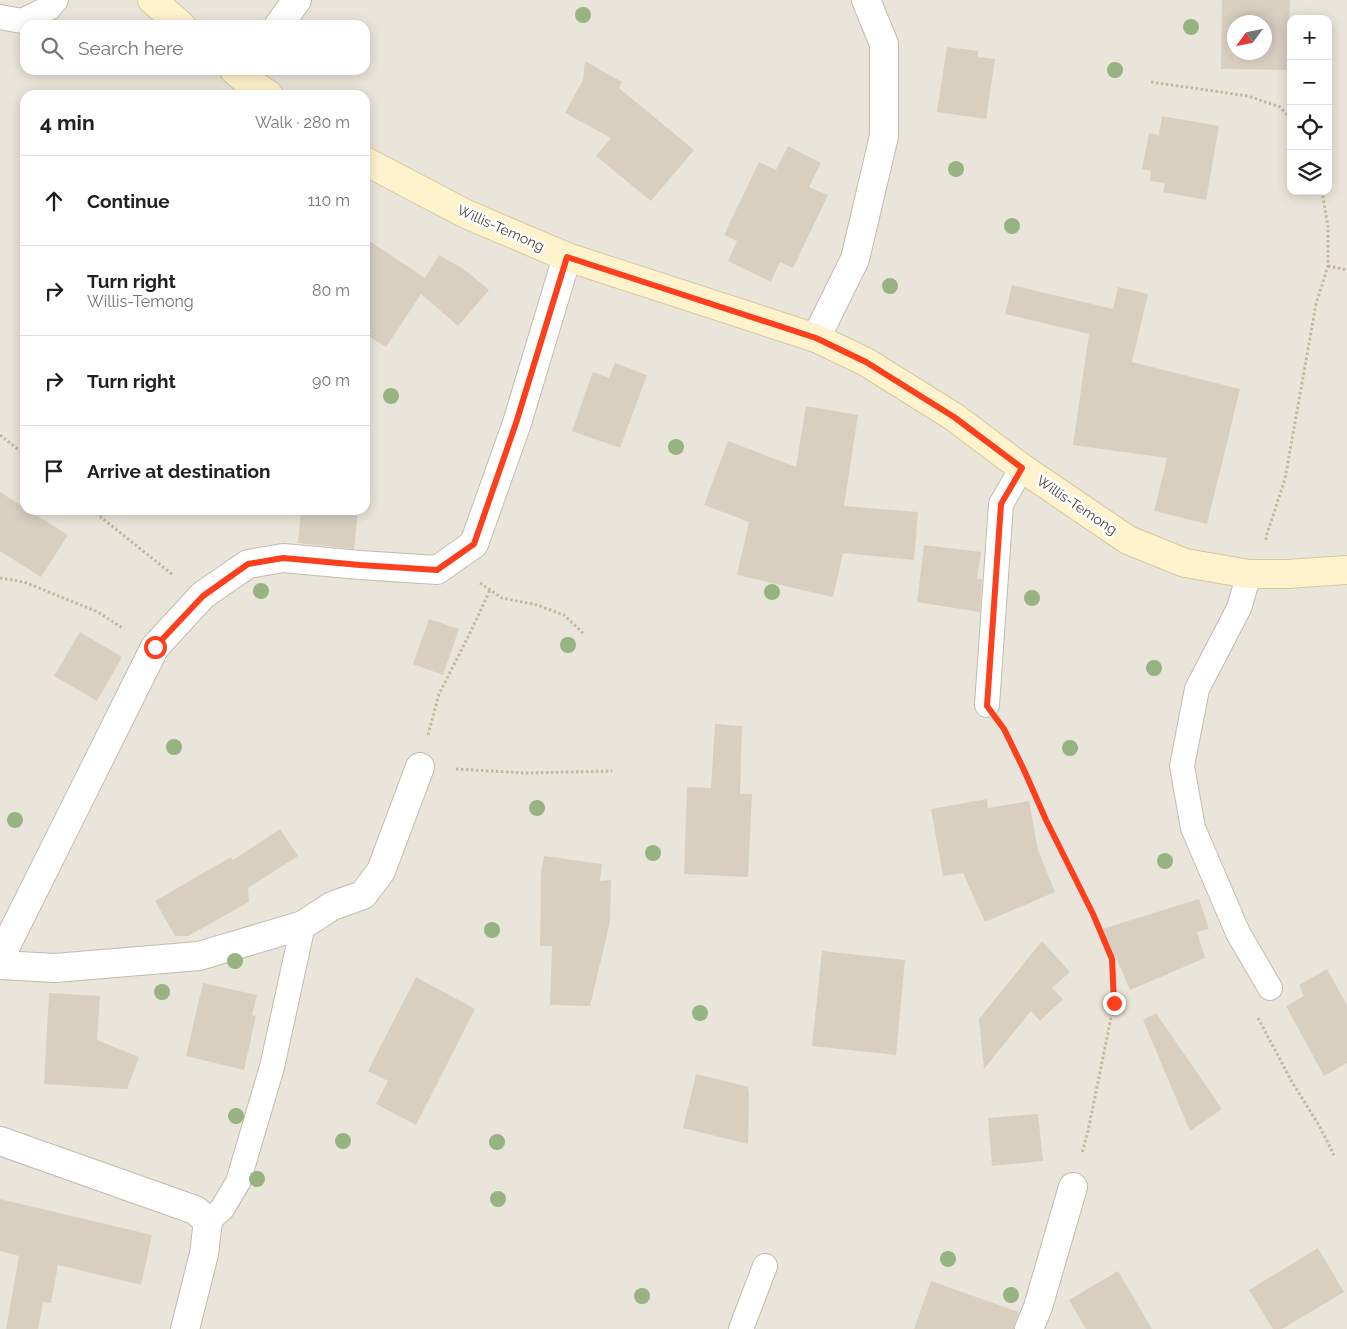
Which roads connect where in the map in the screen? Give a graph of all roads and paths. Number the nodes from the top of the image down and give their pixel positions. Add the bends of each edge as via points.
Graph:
1 (56, 0) edge
2 (152, 0) edge
3 (297, 0) edge
4 (866, 0) edge
5 (0, 16) edge
6 (175, 20) edge
7 (283, 20) edge
8 (244, 75) edge
9 (1151, 82) dead end
10 (261, 90) edge
11 (1287, 114) edge
12 (370, 164) edge
13 (1323, 195) edge
14 (567, 257) junction
15 (1328, 266) junction
16 (1347, 270) edge
17 (816, 338) junction
18 (0, 435) edge
19 (20, 450) edge
20 (1022, 468) junction
21 (98, 515) edge
22 (455, 557) junction
23 (1347, 570) edge
24 (1258, 573) junction
25 (0, 578) edge
26 (490, 590) junction
27 (203, 596) junction
28 (585, 635) dead end
29 (155, 647) junction
30 (987, 706) joint
31 (420, 767) junction
32 (612, 771) dead end
33 (303, 925) junction
34 (0, 958) edge
35 (0, 965) edge
36 (1270, 988) dead end
37 (1257, 1016) dead end
38 (0, 1141) edge
39 (1334, 1155) dead end
40 (1072, 1188) joint
41 (208, 1220) junction
42 (765, 1266) dead end
43 (185, 1329) edge
44 (741, 1329) edge
45 (1029, 1329) edge

1 - 5 lane via 50,8 22,20
2 - 6 main road
3 - 7 street
4 - 17 street via 884,44 884,136 855,259
8 - 10 main road
9 - 11 path via 1248,96 1280,106
12 - 14 main road, Willis-Temong via 466,214
13 - 15 path via 1328,227
14 - 17 main road, Willis-Temong
14 - 22 street via 516,423 474,544
15 - 16 path
15 - 24 path via 1316,304 1285,479
17 - 20 main road, Willis-Temong via 866,362 954,417
18 - 19 path
20 - 24 main road, Willis-Temong via 1128,540 1185,563
20 - 30 lane via 1001,504
21 - 27 path
22 - 26 path
22 - 27 street via 437,570 283,558 248,564
23 - 24 main road, Willis-Temong
24 - 36 lane via 1197,689 1182,766 1193,828 1238,933
25 - 29 path via 24,582 98,612
26 - 28 path via 502,598 537,605 564,615
26 - 31 path via 439,694
27 - 29 street
29 - 34 street
30 - 40 path via 1004,729 1112,959 1114,1003 1088,1131
31 - 32 path via 525,773
31 - 33 street via 381,871 363,895 332,906
33 - 35 street via 199,956 55,968
33 - 41 lane via 272,1067 238,1182 222,1209
37 - 39 path
38 - 41 street via 195,1210
40 - 45 street
41 - 43 street via 204,1254
42 - 44 lane

